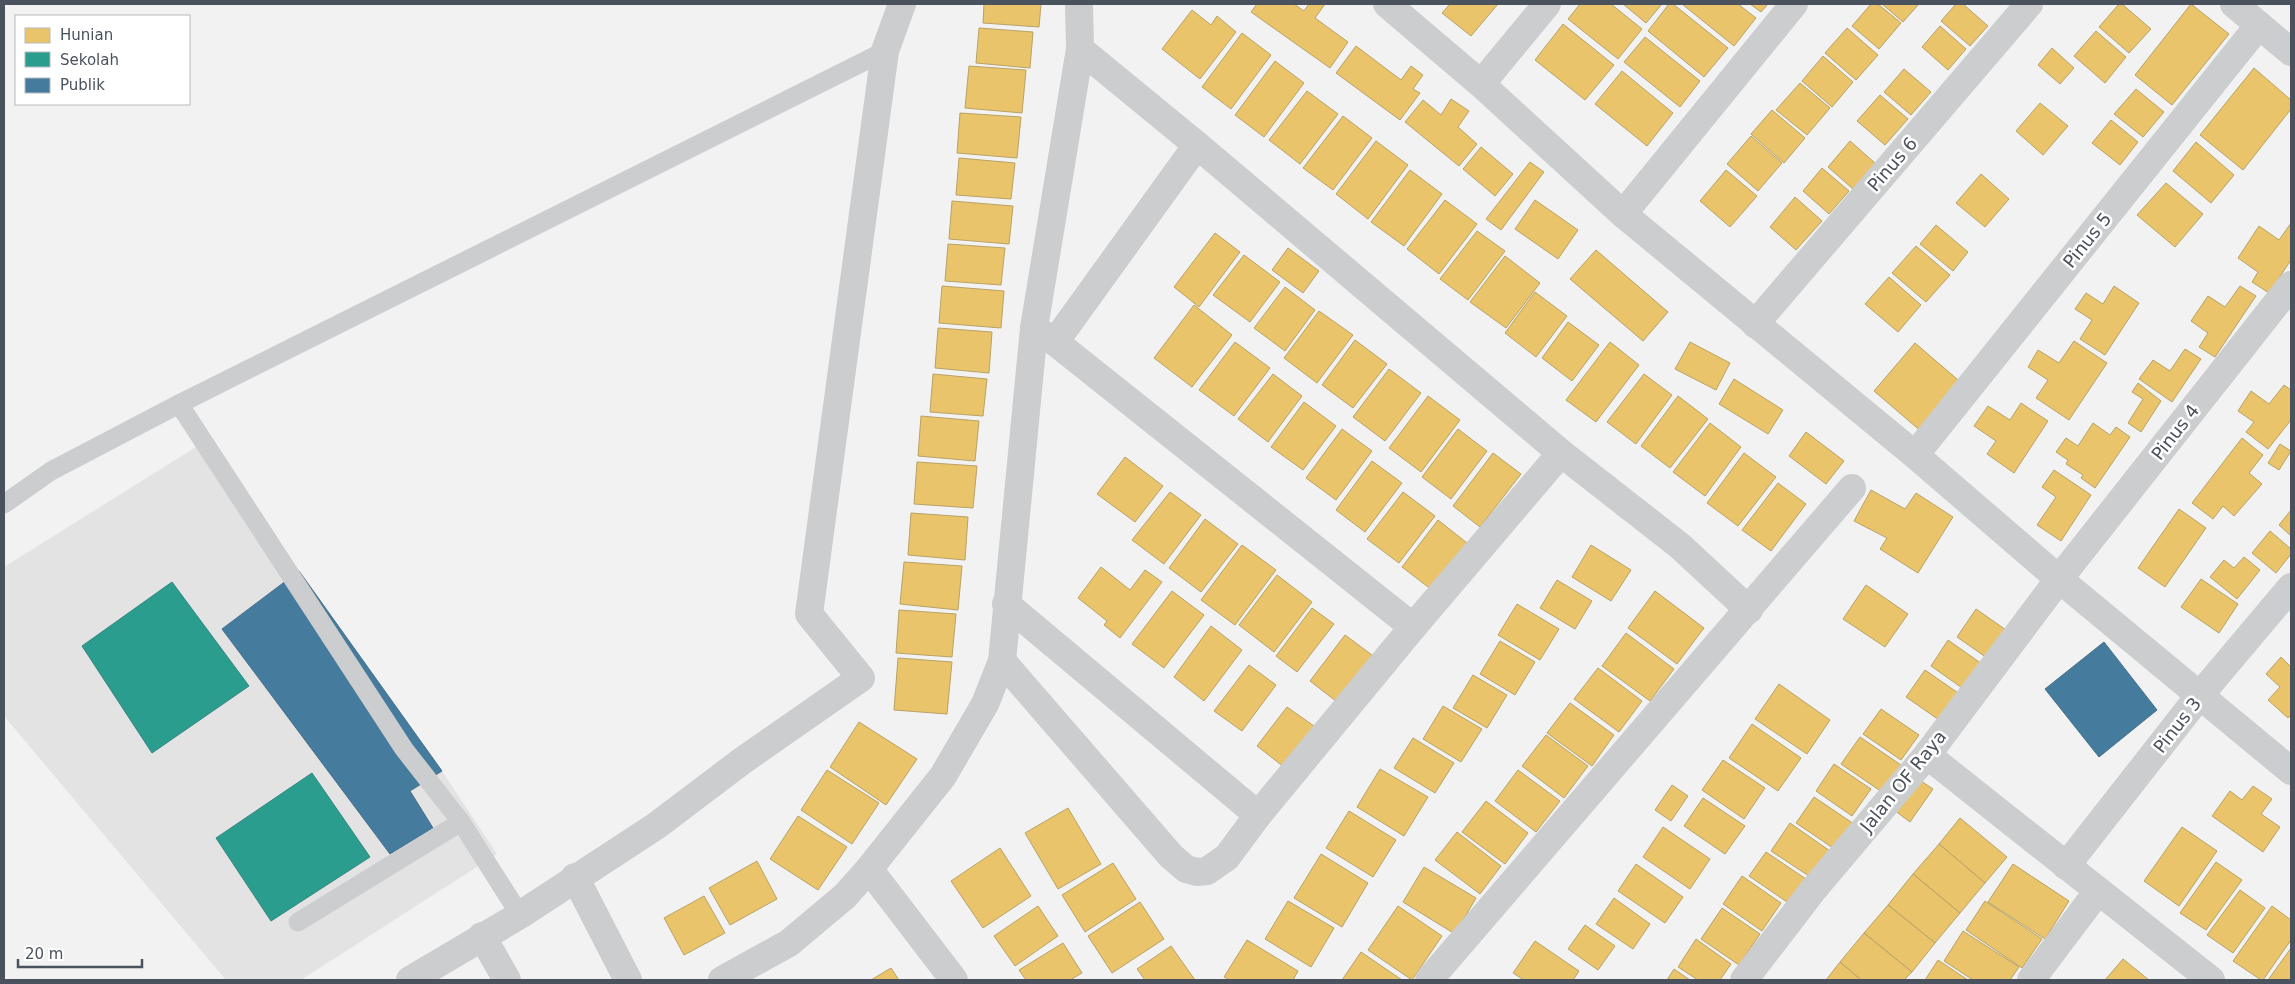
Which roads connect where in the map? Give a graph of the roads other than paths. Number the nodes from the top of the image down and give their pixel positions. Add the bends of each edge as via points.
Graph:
1 (902, 4) edge
2 (1078, 4) edge
3 (1387, 4) edge
4 (1547, 4) edge
5 (1794, 4) edge
6 (2029, 4) edge
7 (2234, 4) edge
8 (2259, 25) junction
9 (1080, 49) junction
10 (885, 50) junction
11 (2291, 52) edge
12 (1481, 84) junction
13 (1197, 145) junction
14 (1623, 214) junction
15 (2291, 285) edge
16 (1755, 324) junction
17 (1044, 335) junction
18 (179, 404) junction
19 (1561, 454) junction
20 (1915, 455) junction
21 (1852, 488) dead end
22 (4, 504) edge
23 (2058, 579) junction
24 (2291, 586) edge
25 (1006, 604) junction
26 (1749, 610) junction
27 (1413, 627) junction
28 (1002, 661) junction
29 (2200, 696) junction
30 (1927, 755) junction
31 (2291, 771) edge
32 (1258, 814) junction
33 (461, 822) junction
34 (2066, 866) junction
35 (869, 870) junction
36 (575, 877) junction
37 (2098, 891) junction
38 (520, 914) junction
39 (298, 922) dead end
40 (482, 936) junction
41 (410, 980) edge
42 (507, 980) edge
43 (628, 980) edge
44 (722, 980) edge
45 (954, 980) edge
46 (1429, 980) edge
47 (1744, 980) edge
48 (2031, 980) edge
49 (2211, 980) edge

1 - 10 street
2 - 9 street
3 - 12 street
4 - 12 street
5 - 14 street
6 - 16 street, Pinus 6
7 - 8 street
8 - 11 street
8 - 20 street, Pinus 5
9 - 13 street
9 - 17 street
10 - 18 lane
10 - 36 street via 809,614 862,678 742,761 656,826
12 - 14 street
13 - 17 street
13 - 19 street
14 - 16 street
15 - 23 street, Pinus 4
16 - 20 street
17 - 25 street
17 - 27 street
18 - 22 lane via 51,471
18 - 33 lane via 404,749
19 - 26 street via 1680,546
19 - 27 street
20 - 23 street
21 - 26 street
23 - 29 street
23 - 30 street, Jalan OF Raya
24 - 29 street, Pinus 3
25 - 28 street
25 - 32 street
26 - 46 street
27 - 32 street
28 - 32 street via 1171,856 1186,869 1207,871 1227,857
28 - 35 street via 986,704 943,776
29 - 31 street
29 - 34 street, Pinus 3
30 - 34 street
30 - 47 street, Jalan OF Raya via 1813,890
33 - 38 lane
33 - 39 lane
34 - 37 street
35 - 44 street via 845,896 790,943
35 - 45 street
36 - 38 street
36 - 43 street
37 - 48 street
37 - 49 street
38 - 40 street
40 - 41 street
40 - 42 street

